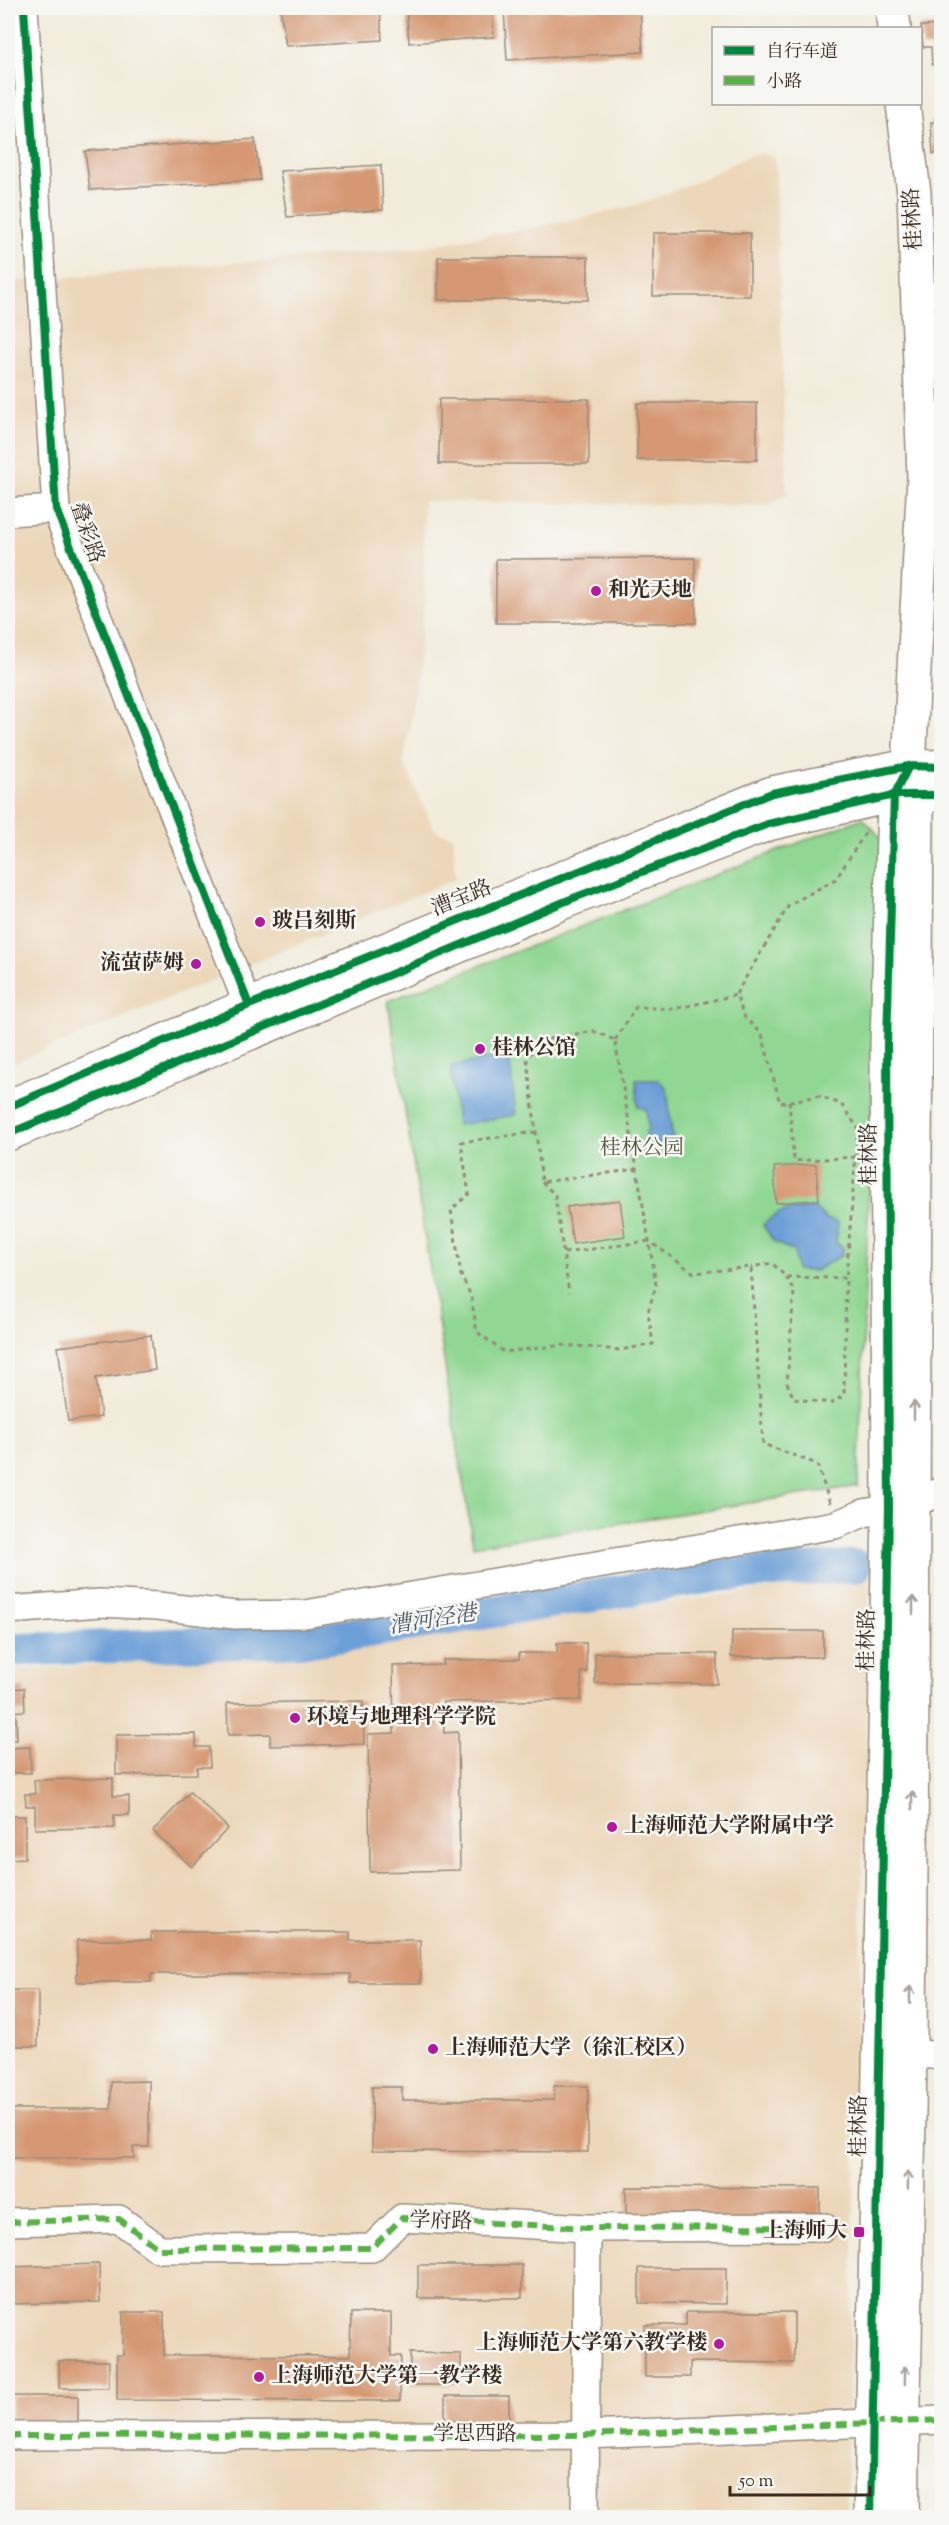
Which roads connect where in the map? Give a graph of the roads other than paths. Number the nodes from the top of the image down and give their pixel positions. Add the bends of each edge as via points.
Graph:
1 (24, 8) edge
2 (892, 8) edge
3 (894, 27) edge
4 (903, 105) edge
5 (56, 509) junction
6 (8, 512) edge
7 (942, 767) edge
8 (915, 788) edge
9 (253, 1018) junction
10 (8, 1107) edge
11 (8, 1134) edge
12 (915, 1501) edge
13 (8, 1610) edge
14 (910, 2053) edge
15 (8, 2222) edge
16 (824, 2227) dead end
17 (587, 2228) junction
18 (942, 2420) edge
19 (888, 2422) junction
20 (586, 2435) junction
21 (8, 2436) edge
22 (585, 2517) edge
23 (871, 2517) edge
24 (902, 2517) edge

1 - 5 street, 叠彩路
2 - 3 main road
4 - 8 main road, 桂林路 via 914,193 924,476
5 - 6 street
5 - 9 street, 叠彩路
7 - 8 main road, 漕宝路
8 - 9 main road, 漕宝路 via 772,793
8 - 12 main road, 桂林路 via 887,1044
9 - 10 main road, 漕宝路
9 - 11 main road, 漕宝路
12 - 13 street via 864,1513 835,1526 305,1614 235,1615 100,1603
12 - 14 main road, 桂林路
14 - 19 main road, 桂林路
15 - 17 street, 学府路 via 119,2219 159,2249 372,2248 402,2218
16 - 17 street, 学府路
17 - 20 street
18 - 19 street, 学思西路
19 - 20 street, 学思西路
19 - 23 main road, 桂林路
19 - 24 main road, 桂林路
20 - 21 street, 学思西路
20 - 22 street

